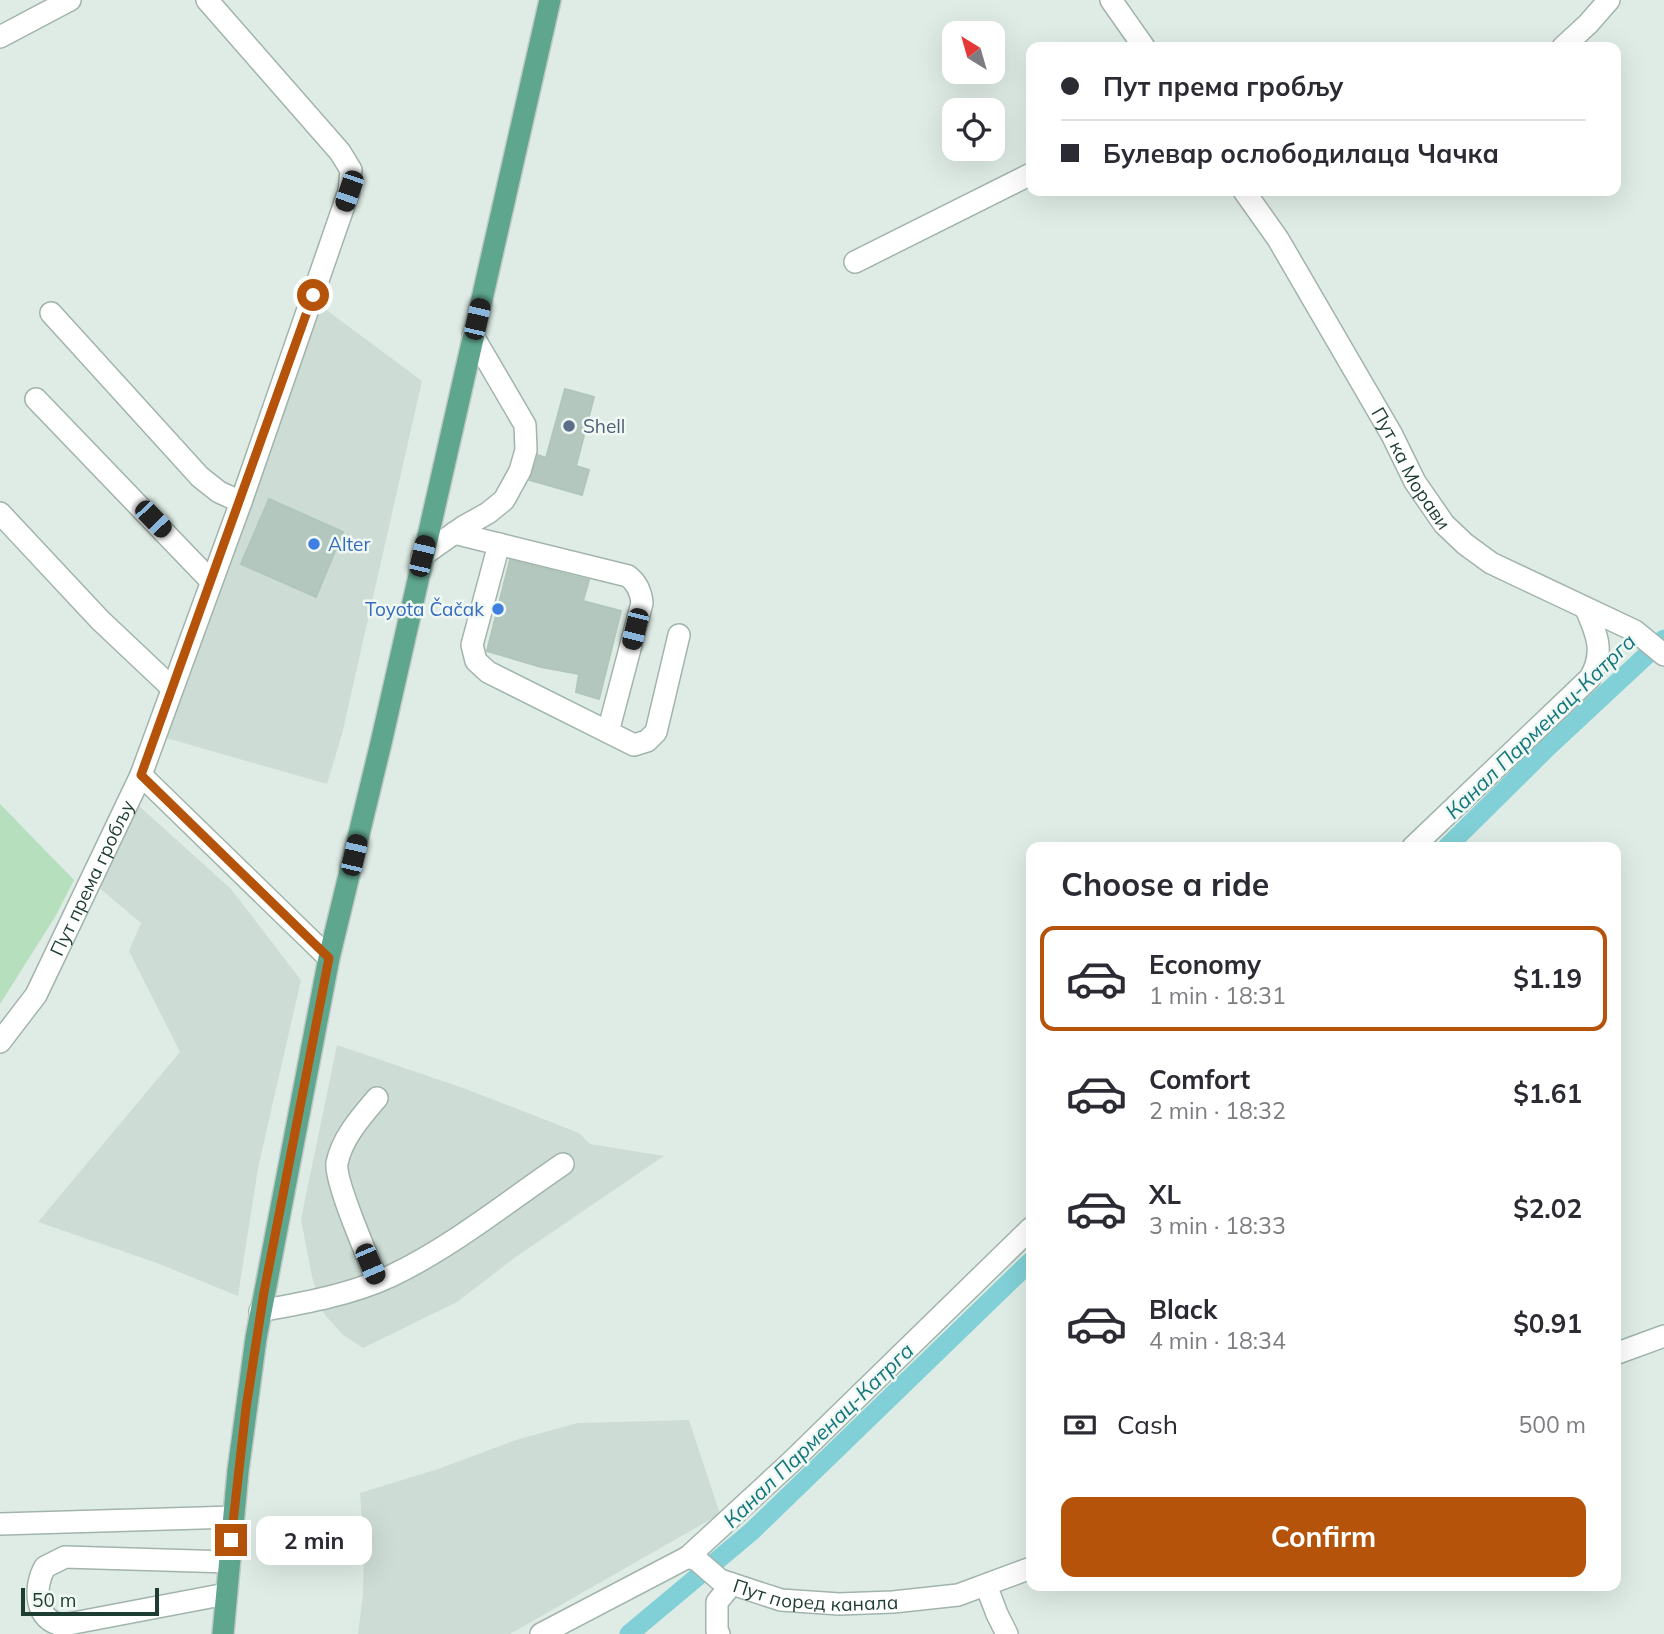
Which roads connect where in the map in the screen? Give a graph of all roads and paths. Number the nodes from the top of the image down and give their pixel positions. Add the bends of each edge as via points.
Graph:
1 (70, 0) edge
2 (208, 0) edge
3 (551, 0) edge
4 (1111, 0) edge
5 (1609, 0) edge
6 (0, 37) edge
7 (1140, 42) edge
8 (1568, 42) edge
9 (1026, 176) edge
10 (1248, 196) edge
11 (855, 262) dead end
12 (51, 313) dead end
13 (473, 336) junction
14 (36, 399) dead end
15 (241, 502) junction
16 (0, 513) edge
17 (454, 533) junction
18 (499, 544) junction
19 (422, 556) junction
20 (211, 581) junction
21 (1586, 609) junction
22 (679, 635) dead end
23 (1664, 655) edge
24 (172, 688) junction
25 (608, 732) junction
26 (141, 775) junction
27 (1418, 842) edge
28 (329, 958) junction
29 (0, 1042) edge
30 (377, 1098) dead end
31 (563, 1164) dead end
32 (1026, 1233) edge
33 (378, 1281) junction
34 (260, 1311) junction
35 (1664, 1336) edge
36 (1621, 1352) edge
37 (233, 1517) junction
38 (0, 1524) edge
39 (693, 1559) junction
40 (229, 1562) junction
41 (1026, 1570) edge
42 (726, 1582) junction
43 (986, 1585) junction
44 (226, 1594) junction
45 (222, 1634) edge
46 (541, 1634) edge
47 (719, 1634) edge
48 (1007, 1634) edge

1 - 6 street
2 - 15 street, Пут према гробљу via 351,170 349,191
3 - 13 main road
4 - 7 street
5 - 8 street
9 - 11 street
10 - 21 street, Пут ка Морави via 1279,239 1427,503 1444,524 1491,563
12 - 15 street via 200,477
13 - 17 street via 525,425 526,450 504,500
13 - 19 main road
14 - 20 street
15 - 20 street, Пут према гробљу
16 - 24 street via 100,620
17 - 18 street
17 - 19 street
18 - 25 street via 472,645 476,661 488,672
18 - 25 street via 628,576 638,586 642,603
19 - 28 main road
20 - 24 street, Пут према гробљу
21 - 23 street, Пут ка Морави via 1636,631
21 - 27 street via 1600,649 1590,678
22 - 25 street via 656,732 634,745
24 - 26 street, Пут према гробљу
26 - 28 street
26 - 29 street, Пут према гробљу via 36,995
28 - 34 main road
30 - 33 street via 344,1142 336,1165
31 - 33 street via 428,1257
32 - 39 street
33 - 34 street via 312,1302
34 - 37 main road
35 - 36 street
37 - 38 street
37 - 40 main road
39 - 42 street, Пут поред канала
39 - 46 street
40 - 44 main road
40 - 44 street via 65,1557 45,1567 38,1583 42,1613 63,1625
41 - 43 street, Пут поред канала
42 - 43 street, Пут поред канала via 782,1600 839,1604 958,1595
42 - 47 street via 718,1602
43 - 48 street
44 - 45 main road

